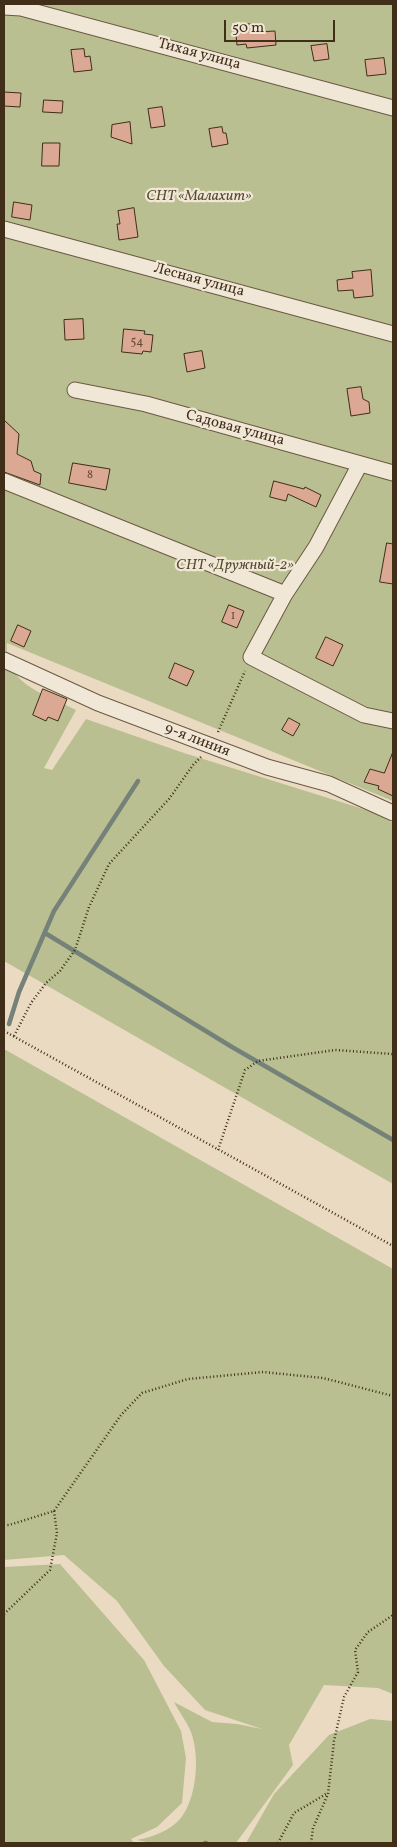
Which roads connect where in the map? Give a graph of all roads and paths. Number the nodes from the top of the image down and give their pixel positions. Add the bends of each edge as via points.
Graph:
1 (4, 7) edge
2 (393, 108) edge
3 (4, 229) edge
4 (393, 334) edge
5 (75, 390) dead end
6 (360, 464) junction
7 (393, 473) edge
8 (4, 481) edge
9 (285, 594) junction
10 (251, 657) junction
11 (4, 660) edge
12 (393, 721) edge
13 (212, 747) junction
14 (393, 813) edge
15 (4, 1031) edge
16 (14, 1036) junction
17 (393, 1054) edge
18 (218, 1150) junction
19 (393, 1246) edge
20 (393, 1396) edge
21 (54, 1511) junction
22 (4, 1524) edge
23 (4, 1614) edge
24 (393, 1615) edge
25 (328, 1794) junction
26 (278, 1843) edge
27 (311, 1843) edge

1 - 2 street, Тихая улица via 21,8
3 - 4 street, Лесная улица
5 - 6 street, Садовая улица via 146,404
6 - 7 street, Садовая улица
6 - 9 street via 316,547
8 - 9 street
9 - 10 street
10 - 12 street via 364,715
10 - 13 path
11 - 13 street, 9-я линия via 98,703
13 - 14 street, 9-я линия via 329,784
13 - 16 path via 109,864 74,950 31,1003
15 - 16 path
16 - 18 path
17 - 18 path via 335,1050 258,1060 245,1070
18 - 19 path
20 - 21 path via 323,1378 263,1372 188,1379 142,1392 121,1415
21 - 22 path
21 - 23 path via 57,1533 50,1570
24 - 25 path via 368,1632 355,1650 358,1672 344,1697 334,1741
25 - 26 path via 294,1813
25 - 27 path via 313,1828

